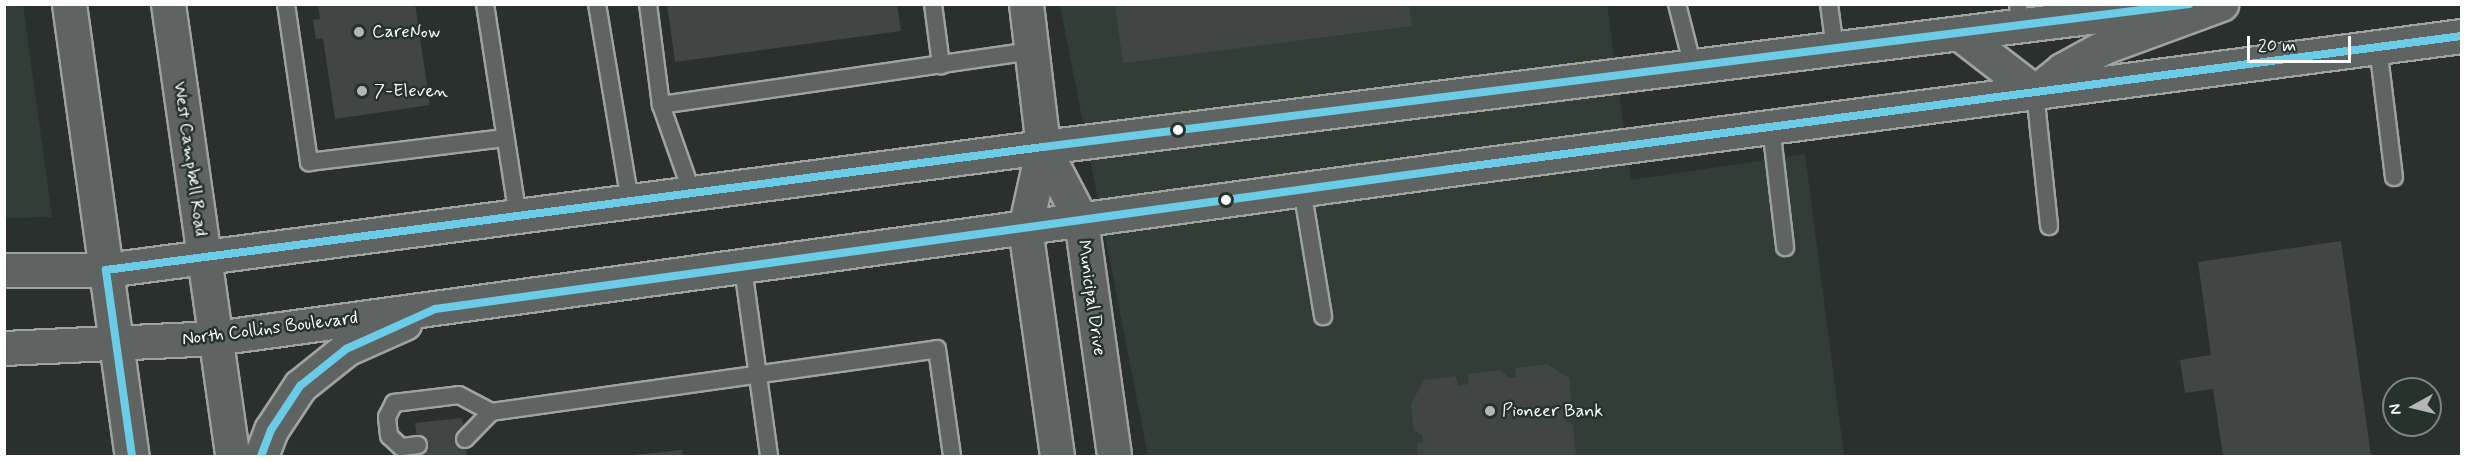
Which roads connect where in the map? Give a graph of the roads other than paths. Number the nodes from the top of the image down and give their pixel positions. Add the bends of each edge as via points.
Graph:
1 (69, 4) edge
2 (168, 4) edge
3 (286, 4) edge
4 (485, 4) edge
5 (597, 4) edge
6 (648, 4) edge
7 (933, 4) edge
8 (1026, 4) edge
9 (1677, 4) edge
10 (1829, 4) edge
11 (2193, 4) edge
12 (2221, 4) edge
13 (2019, 15) edge
14 (1960, 34) junction
15 (2462, 36) edge
16 (2378, 47) junction
17 (1835, 49) junction
18 (1032, 51) junction
19 (941, 65) junction
20 (1693, 67) junction
21 (2035, 92) junction
22 (661, 105) junction
23 (1771, 127) junction
24 (506, 138) junction
25 (1043, 147) junction
26 (2394, 177) dead end
27 (1302, 189) junction
28 (692, 193) junction
29 (630, 201) junction
30 (518, 216) junction
31 (1081, 220) junction
32 (2049, 226) dead end
33 (1025, 228) junction
34 (1785, 247) dead end
35 (203, 257) junction
36 (743, 268) junction
37 (4, 270) edge
38 (106, 270) junction
39 (435, 309) junction
40 (1323, 316) dead end
41 (215, 338) junction
42 (117, 345) junction
43 (4, 348) edge
44 (757, 374) junction
45 (491, 412) junction
46 (465, 439) dead end
47 (418, 445) dead end
48 (132, 456) edge
49 (232, 456) edge
50 (261, 456) edge
51 (769, 456) edge
52 (952, 456) edge
53 (1057, 456) edge
54 (1114, 456) edge

1 - 38 main road
2 - 35 main road, West Campbell Road
3 - 24 lane via 309,162
4 - 24 lane
5 - 29 lane
6 - 22 lane
7 - 19 lane
8 - 18 main road, Municipal Drive
9 - 20 lane
10 - 17 lane
11 - 13 main road
12 - 21 main road via 2104,47 2062,70
13 - 14 main road
14 - 17 main road
14 - 21 main road
15 - 16 main road, North Collins Boulevard
16 - 21 main road, North Collins Boulevard
16 - 26 lane
17 - 20 main road
18 - 19 lane
18 - 25 main road, Municipal Drive
19 - 22 lane
20 - 25 main road
21 - 23 main road, North Collins Boulevard
21 - 32 lane
22 - 28 lane
23 - 27 main road, North Collins Boulevard
23 - 34 lane
24 - 30 lane
25 - 28 main road
25 - 31 main road, Municipal Drive
25 - 33 main road, Municipal Drive
27 - 31 main road, North Collins Boulevard
27 - 40 lane
28 - 29 main road
29 - 30 main road
30 - 35 main road
31 - 33 main road, North Collins Boulevard
31 - 54 main road, Municipal Drive
33 - 36 main road, North Collins Boulevard
33 - 53 main road, Municipal Drive
35 - 38 main road
35 - 41 main road, West Campbell Road
36 - 39 main road, North Collins Boulevard
36 - 44 lane
37 - 38 main road
38 - 42 main road
39 - 41 main road, North Collins Boulevard
39 - 50 main road via 346,349 300,386 271,430
41 - 42 main road, North Collins Boulevard
41 - 49 main road, West Campbell Road
42 - 43 main road, North Collins Boulevard
42 - 48 main road
44 - 45 lane
44 - 51 lane
44 - 52 lane via 937,349
45 - 46 lane
45 - 47 lane via 459,395 394,403 387,417 389,436 401,447

